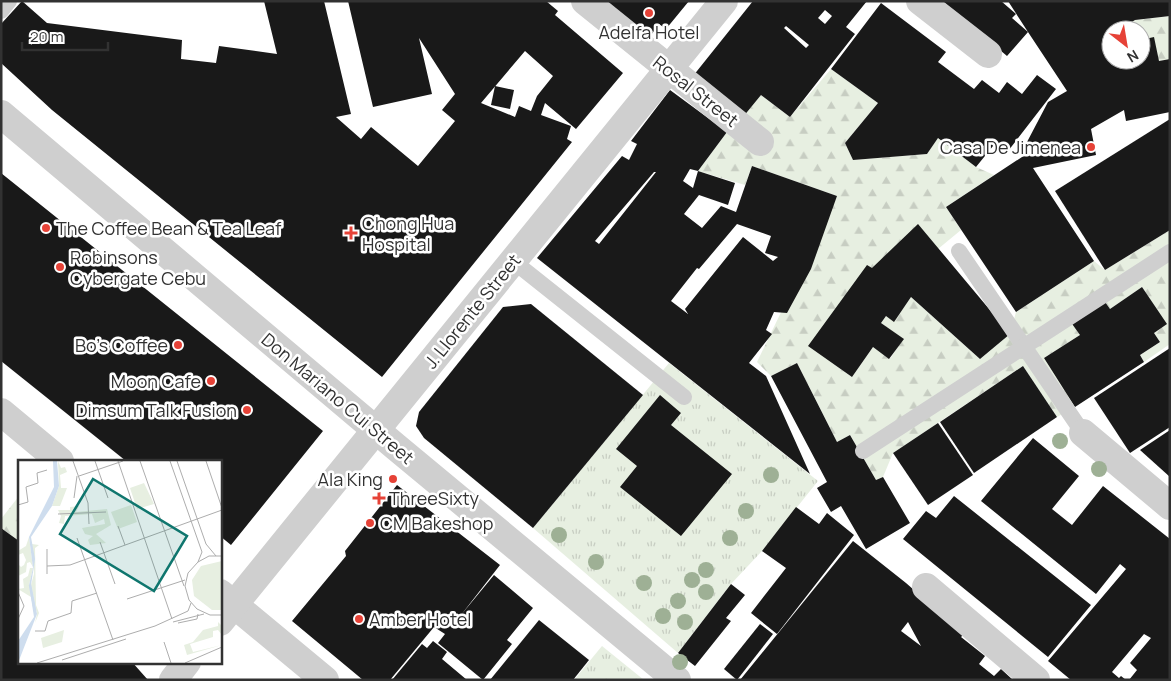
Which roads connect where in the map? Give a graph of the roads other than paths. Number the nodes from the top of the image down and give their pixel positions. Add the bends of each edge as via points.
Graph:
1 (10, 1) edge
2 (585, 1) edge
3 (724, 1) edge
4 (920, 1) edge
5 (1, 11) edge
6 (988, 54) dead end
7 (669, 69) junction
8 (1, 114) edge
9 (760, 142) dead end
10 (958, 250) dead end
11 (1170, 252) edge
12 (513, 261) junction
13 (1024, 346) junction
14 (684, 397) dead end
15 (1, 412) edge
16 (376, 430) junction
17 (1083, 433) joint
18 (863, 451) dead end
19 (59, 460) edge
20 (1170, 506) edge
21 (926, 587) dead end
22 (225, 606) edge
23 (185, 664) edge
24 (173, 680) edge
25 (325, 680) edge
26 (677, 680) edge
27 (1036, 680) edge

1 - 5 lane
2 - 7 street, Rosal Street
3 - 7 street, J. Llorente Street
4 - 6 street
7 - 9 street, Rosal Street
7 - 12 street, J. Llorente Street
8 - 16 street, Don Mariano Cui Street
10 - 13 lane
11 - 13 lane
12 - 14 lane
12 - 16 street, J. Llorente Street
13 - 17 lane
13 - 18 lane
15 - 19 street
16 - 22 street, J. Llorente Street
16 - 26 street, Don Mariano Cui Street
17 - 20 street
21 - 27 street
22 - 25 street
23 - 24 street

